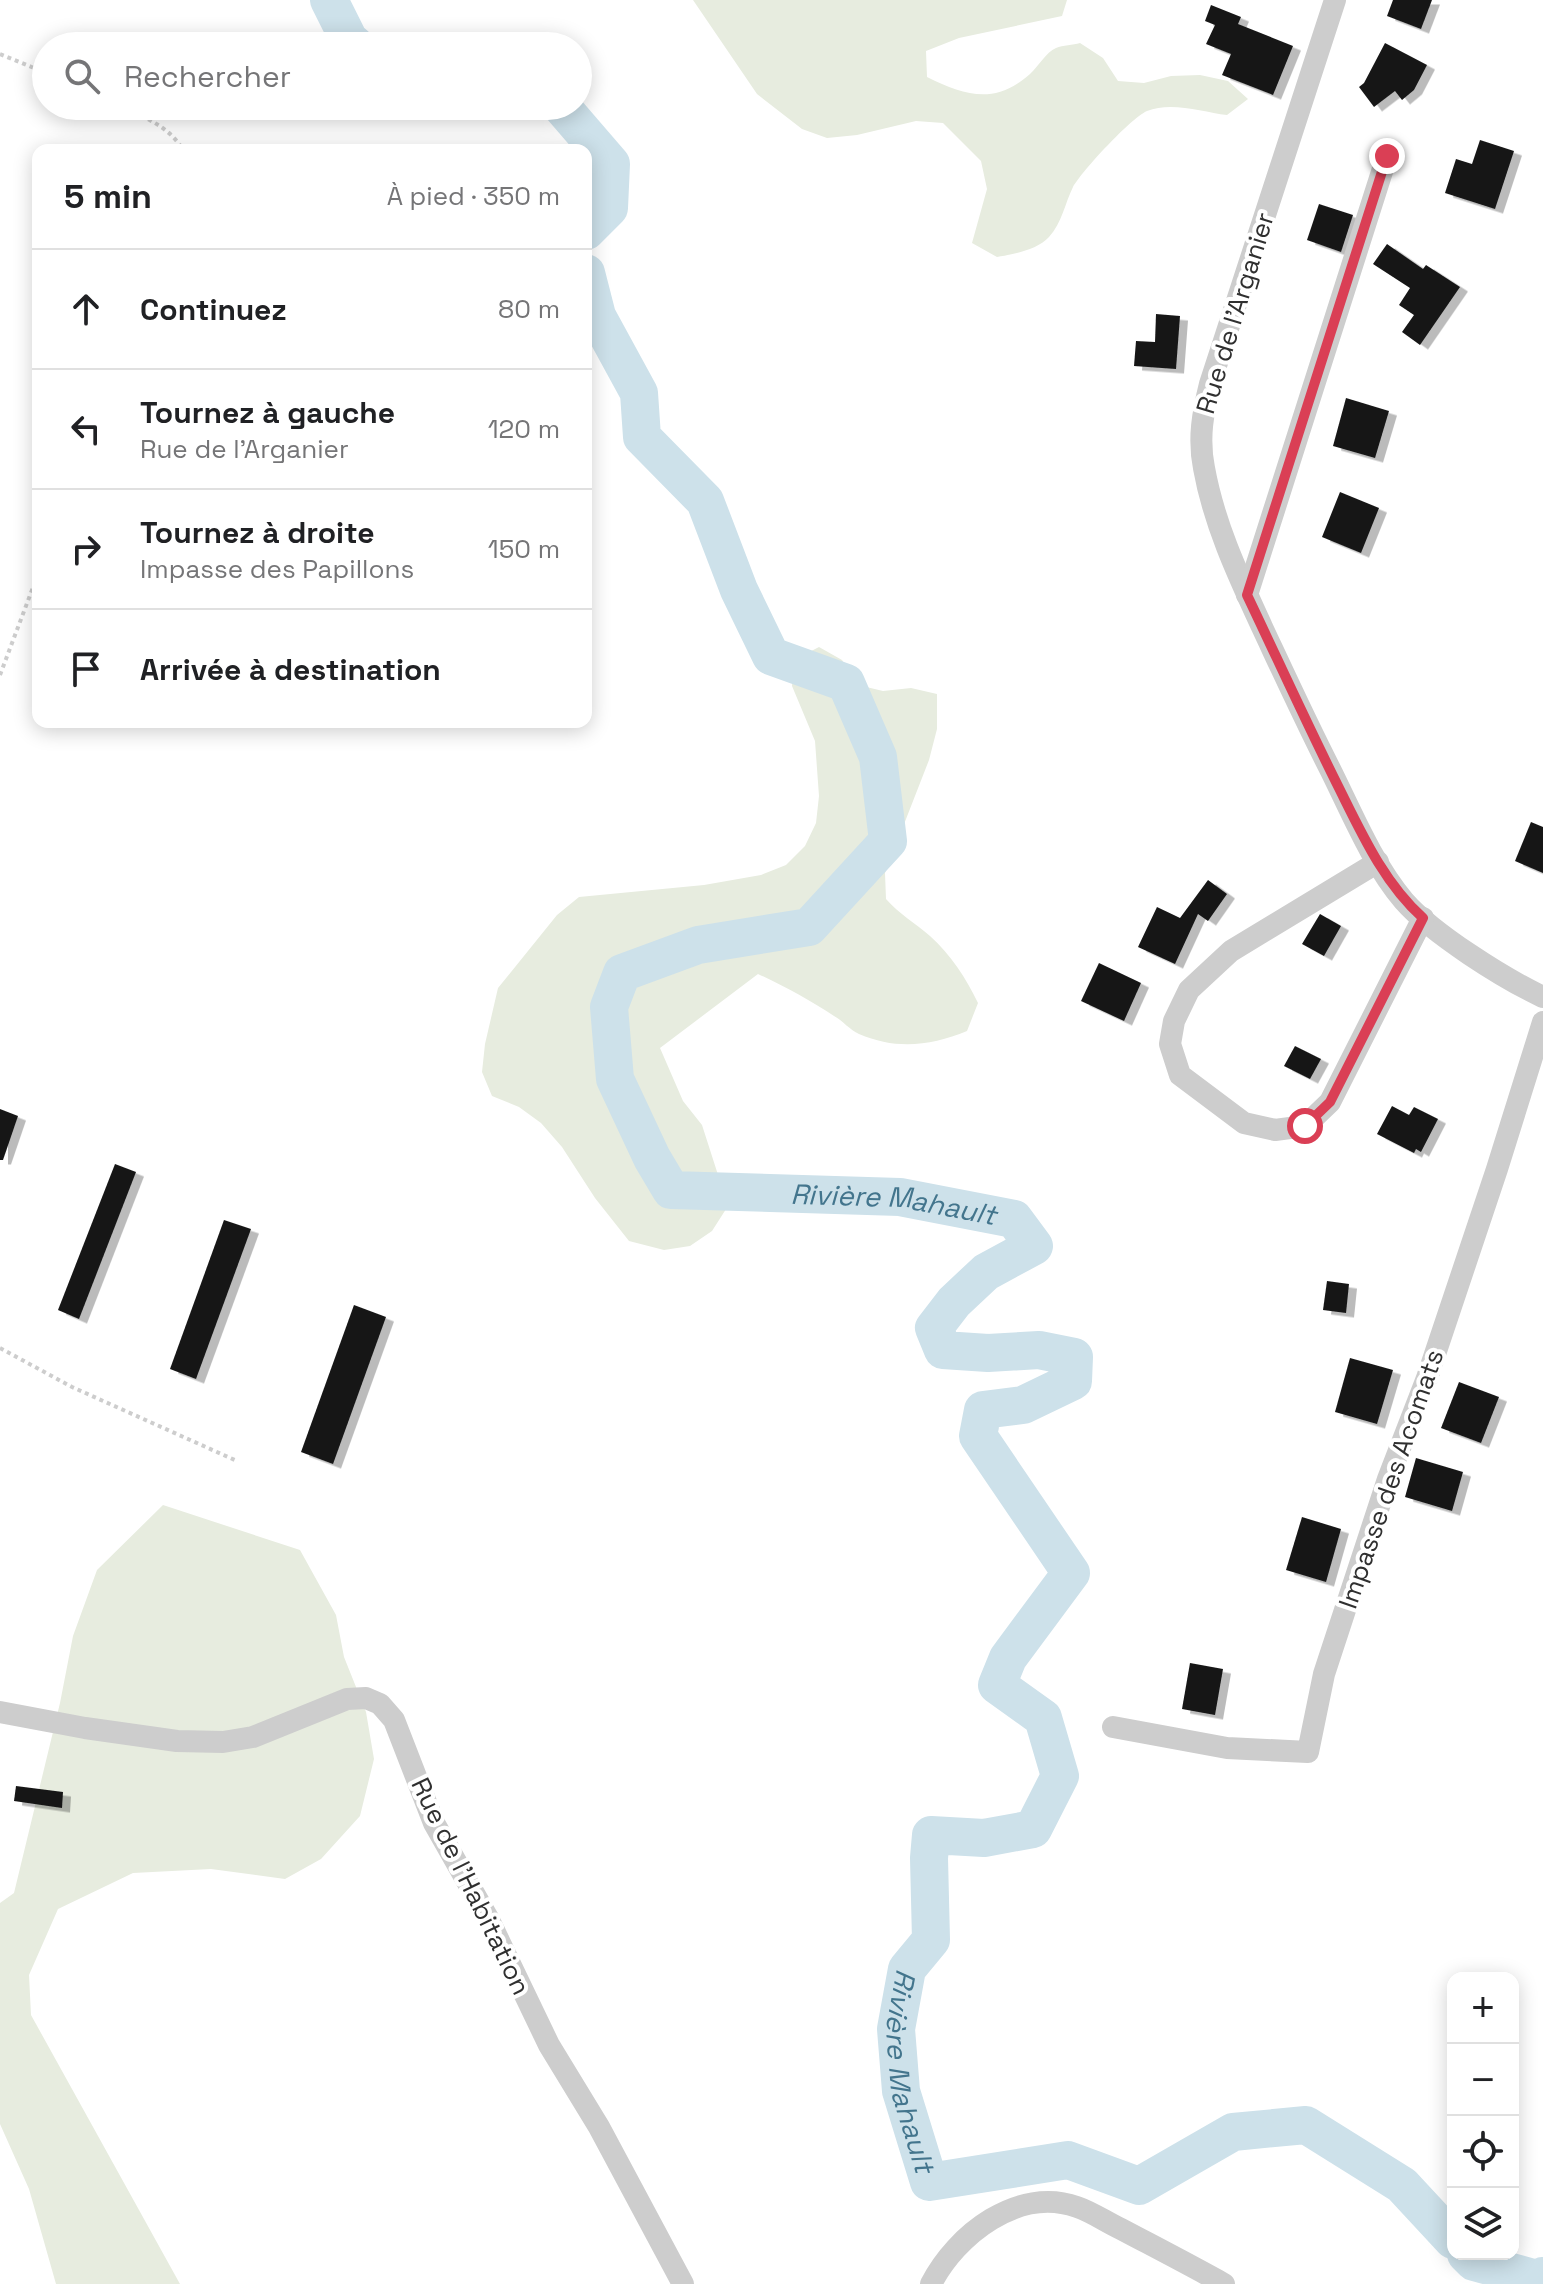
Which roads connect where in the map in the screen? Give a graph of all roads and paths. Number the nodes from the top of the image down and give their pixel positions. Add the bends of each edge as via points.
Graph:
1 (1335, 0) edge
2 (0, 54) edge
3 (32, 67) edge
4 (151, 120) edge
5 (180, 144) edge
6 (1387, 156) dead end
7 (32, 590) edge
8 (1247, 595) junction
9 (0, 675) edge
10 (1378, 862) junction
11 (1423, 918) junction
12 (1543, 997) edge
13 (1543, 1022) edge
14 (0, 1348) edge
15 (237, 1461) dead end
16 (0, 1712) edge
17 (1113, 1727) dead end
18 (683, 2284) edge
19 (931, 2284) edge
20 (1224, 2284) edge

1 - 8 street, Rue de l'Arganier via 1210,384 1201,426 1213,509
2 - 3 path
4 - 5 path
6 - 8 street
7 - 9 path
8 - 10 street, Rue de l'Arganier
10 - 11 street, Rue de l'Arganier via 1405,902
10 - 11 street via 1231,951 1189,990 1170,1044 1180,1075 1244,1123 1275,1130 1305,1126 1330,1102
11 - 12 street, Rue de l'Arganier
13 - 17 street, Impasse des Acomats via 1329,1659 1308,1752 1227,1748
14 - 15 path via 72,1387
16 - 18 street, Rue de l'Habitation via 177,1741 223,1742 253,1737 347,1699 380,1704 394,1720 434,1823 489,1920 549,2045
19 - 20 street via 950,2254 982,2226 1012,2209 1047,2203 1076,2206

